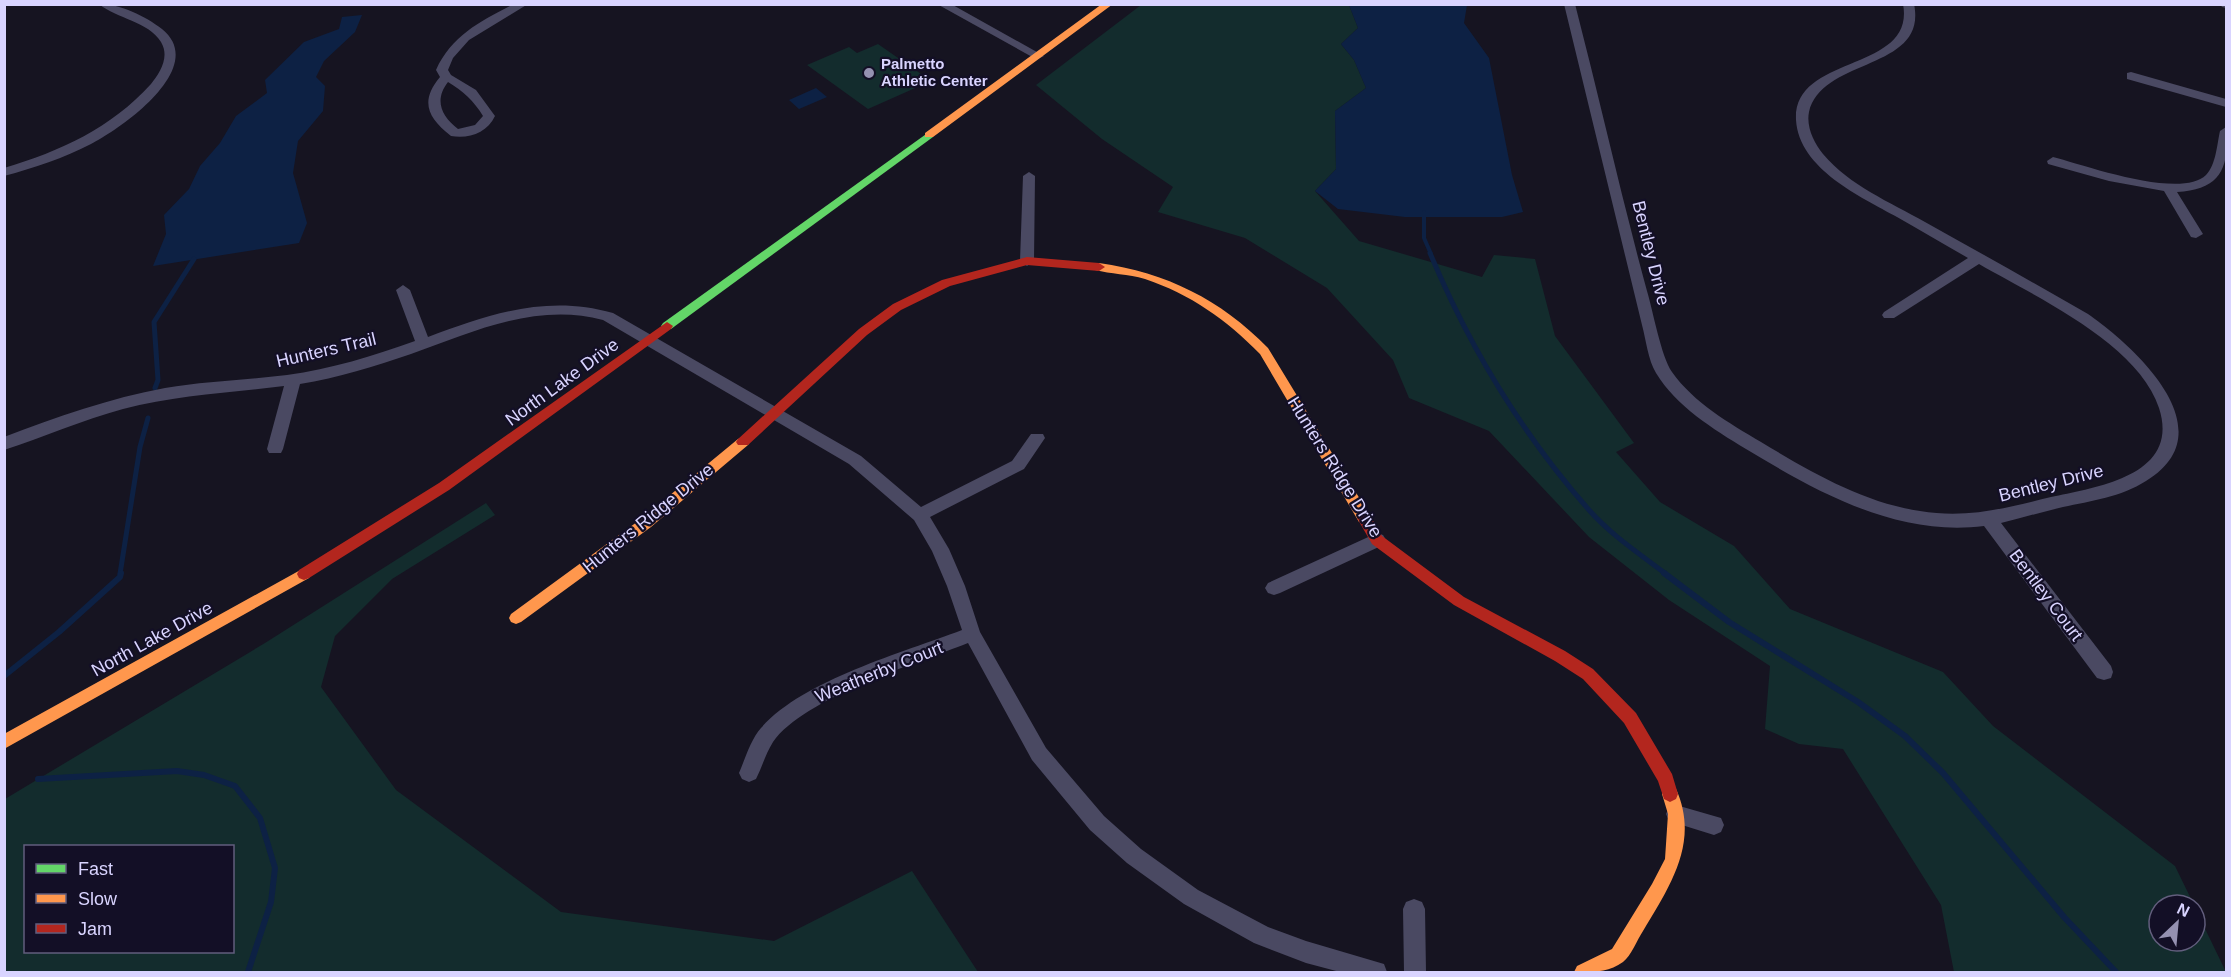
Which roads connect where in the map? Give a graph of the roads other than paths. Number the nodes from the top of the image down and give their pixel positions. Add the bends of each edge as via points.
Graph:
1 (104, 4) edge
2 (523, 4) edge
3 (942, 4) edge
4 (1108, 4) edge
5 (1569, 4) edge
6 (1908, 4) edge
7 (1038, 57) junction
8 (2131, 76) dead end
9 (446, 77) junction
10 (2226, 103) edge
11 (2226, 132) edge
12 (2053, 161) dead end
13 (4, 172) edge
14 (1029, 176) dead end
15 (2168, 187) junction
16 (2196, 234) dead end
17 (1978, 258) junction
18 (1027, 261) junction
19 (403, 290) dead end
20 (1889, 315) dead end
21 (651, 340) junction
22 (423, 344) junction
23 (293, 380) junction
24 (777, 413) junction
25 (1037, 438) dead end
26 (4, 444) edge
27 (275, 449) dead end
28 (920, 515) junction
29 (1988, 519) junction
30 (1377, 540) junction
31 (1274, 588) dead end
32 (516, 618) dead end
33 (972, 634) junction
34 (2104, 672) dead end
35 (4, 742) edge
36 (749, 772) dead end
37 (1676, 814) junction
38 (1714, 825) dead end
39 (1414, 909) dead end
40 (1376, 972) edge
41 (1415, 972) edge
42 (1583, 972) edge

1 - 13 street via 164,37 170,47 165,75 145,100 99,135 64,152
2 - 9 street via 464,38 446,58 442,70
3 - 7 street
4 - 7 street, North Lake Drive
5 - 29 street, Bentley Drive via 1648,325 1662,370 1678,392 1700,413 1793,470 1848,498 1918,518 1946,522
6 - 17 street, Bentley Drive via 1911,17 1907,31 1895,45 1814,90 1803,109 1804,131 1817,155 1846,183
7 - 21 street, North Lake Drive
8 - 10 street
9 - 9 street via 480,98 489,116 475,131 455,134 435,110 434,94
11 - 15 street via 2218,167 2209,180 2195,186
12 - 15 street via 2120,181
14 - 18 street
15 - 16 street
17 - 20 street
17 - 29 street, Bentley Drive via 2084,317 2121,345 2157,386 2166,405 2169,427 2161,458 2138,478 2112,489
18 - 24 street, Hunters Ridge Drive via 946,283 897,307 863,332
18 - 30 street, Hunters Ridge Drive via 1138,273 1191,293 1226,314 1264,351
19 - 22 street
21 - 22 street, Hunters Trail via 608,316 565,308 516,313
21 - 24 street
21 - 35 street, North Lake Drive via 479,463 354,546
22 - 23 street, Hunters Trail via 344,369
23 - 26 street, Hunters Trail via 125,402
23 - 27 street
24 - 28 street via 855,460
24 - 32 street, Hunters Ridge Drive via 646,523
25 - 28 street via 1018,465
28 - 33 street via 940,549
29 - 34 street, Bentley Court
30 - 31 street
30 - 37 street, Hunters Ridge Drive via 1459,601 1588,674 1630,718 1649,748 1666,779
33 - 36 street, Weatherby Court via 804,702 767,735
33 - 40 street via 1039,754 1097,823 1134,856 1191,897 1262,935
37 - 38 street
37 - 42 street, Hunters Ridge Drive via 1672,860 1658,890 1618,955
39 - 41 street

